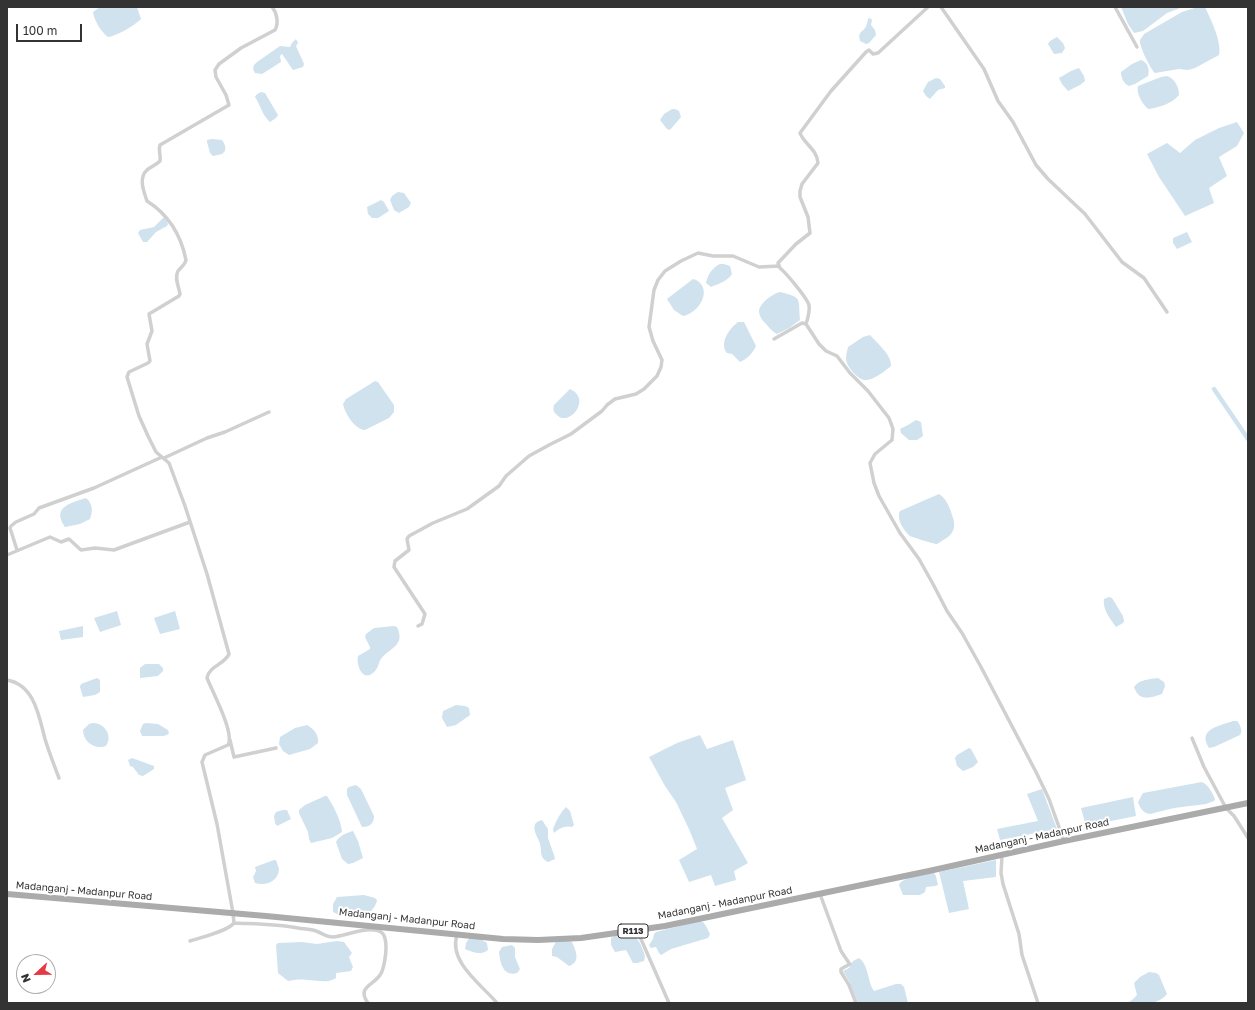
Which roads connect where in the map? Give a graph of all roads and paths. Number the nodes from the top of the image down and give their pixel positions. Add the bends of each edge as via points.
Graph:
1 (272, 7) edge
2 (928, 7) edge
3 (941, 7) edge
4 (1115, 7) edge
5 (1137, 47) dead end
6 (779, 266) junction
7 (1167, 312) dead end
8 (806, 324) junction
9 (774, 339) dead end
10 (269, 412) dead end
11 (163, 458) junction
12 (190, 522) junction
13 (17, 550) junction
14 (7, 555) edge
15 (418, 626) dead end
16 (7, 680) edge
17 (1192, 738) dead end
18 (230, 740) junction
19 (276, 748) dead end
20 (59, 778) dead end
21 (1248, 803) edge
22 (1226, 808) junction
23 (1248, 838) edge
24 (1064, 841) junction
25 (1002, 856) junction
26 (7, 894) edge
27 (820, 894) junction
28 (233, 913) junction
29 (234, 923) junction
30 (637, 930) junction
31 (458, 934) junction
32 (190, 941) dead end
33 (368, 1003) edge
34 (497, 1003) edge
35 (669, 1003) edge
36 (856, 1003) edge
37 (1038, 1003) edge

1 - 11 street via 277,16 275,30 241,48 215,70 229,102 228,106 162,143 159,148 160,161 146,170 142,177 147,201 161,211 172,225 179,236 186,260 176,277 179,296 148,316 152,331 147,344 150,361 129,372 127,377 139,416 156,452
2 - 6 street via 878,53 873,54 870,50 866,52 802,129 801,136 818,159 800,191 810,233 780,261
3 - 7 street via 984,69 998,101 1036,165 1085,214 1122,262 1144,278
4 - 5 street
6 - 8 street via 809,305
6 - 15 street via 759,267 732,256 698,253 665,271 654,290 649,327 662,360 657,376 636,394 615,399 571,434 529,456 506,476 499,486 467,509 409,536 409,550 395,561 394,567 425,614 422,624
8 - 9 street via 802,323
8 - 24 street via 819,344 837,356 868,391 893,425 892,440 875,454 870,463 879,496 900,533 919,559 984,672 1049,799
10 - 11 street
11 - 12 street via 169,463
11 - 13 street via 70,498 46,504 34,514 16,522 10,528
12 - 13 street via 114,550 81,550 69,539 61,542 50,537
12 - 18 street via 229,654 207,674 207,678
13 - 14 street
16 - 20 street via 22,686 32,698
17 - 22 street
18 - 19 street via 234,757
18 - 28 street via 228,745 205,755 202,762 217,824
21 - 22 main road, Madanganj - Madanpur Road / R113
22 - 23 street
22 - 24 main road, Madanganj - Madanpur Road / R113
24 - 25 main road, Madanganj - Madanpur Road / R113
25 - 27 main road, Madanganj - Madanpur Road / R113
25 - 37 street via 1003,884
26 - 28 main road, Madanganj - Madanpur Road / R113
27 - 30 main road, Madanganj - Madanpur Road / R113
27 - 36 street via 841,951 850,964 841,972
28 - 29 street
28 - 31 main road, Madanganj - Madanpur Road / R113
29 - 32 street
29 - 33 street via 295,927 334,937 374,930 381,932 386,950 383,971 365,989 364,995
30 - 31 main road, Madanganj - Madanpur Road / R113 via 581,938 538,940
30 - 35 street
31 - 34 street via 455,945 459,961

